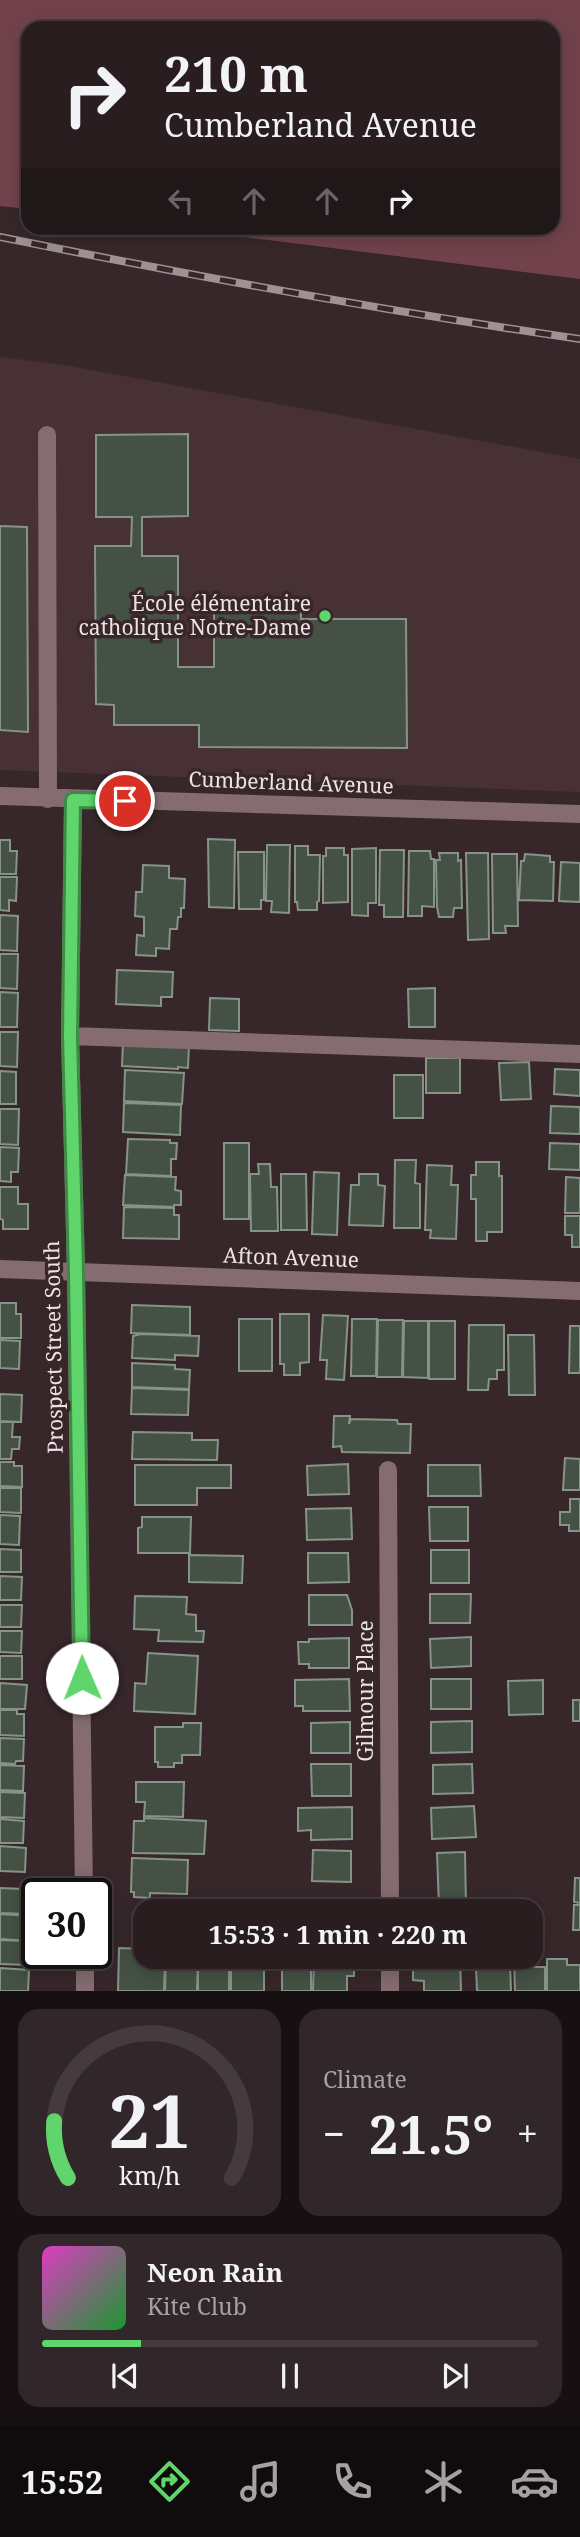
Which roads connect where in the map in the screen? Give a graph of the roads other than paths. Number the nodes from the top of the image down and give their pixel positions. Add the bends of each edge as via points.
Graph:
1 (47, 435) dead end
2 (0, 796) edge
3 (48, 799) junction
4 (73, 800) junction
5 (580, 814) edge
6 (70, 1036) junction
7 (580, 1054) edge
8 (0, 1269) edge
9 (76, 1272) junction
10 (580, 1291) edge
11 (388, 1470) dead end
12 (84, 1878) edge
13 (390, 1899) edge
14 (85, 1969) edge
15 (390, 1969) edge
16 (85, 1991) edge
17 (390, 1991) edge

1 - 3 street
2 - 3 street, Cumberland Avenue
3 - 4 street, Cumberland Avenue
4 - 5 street, Cumberland Avenue
4 - 6 street, Prospect Street South
6 - 7 street
6 - 9 street, Prospect Street South
8 - 9 street, Afton Avenue
9 - 10 street, Afton Avenue
9 - 12 street, Prospect Street South
11 - 13 street, Gilmour Place
14 - 16 street
15 - 17 street

